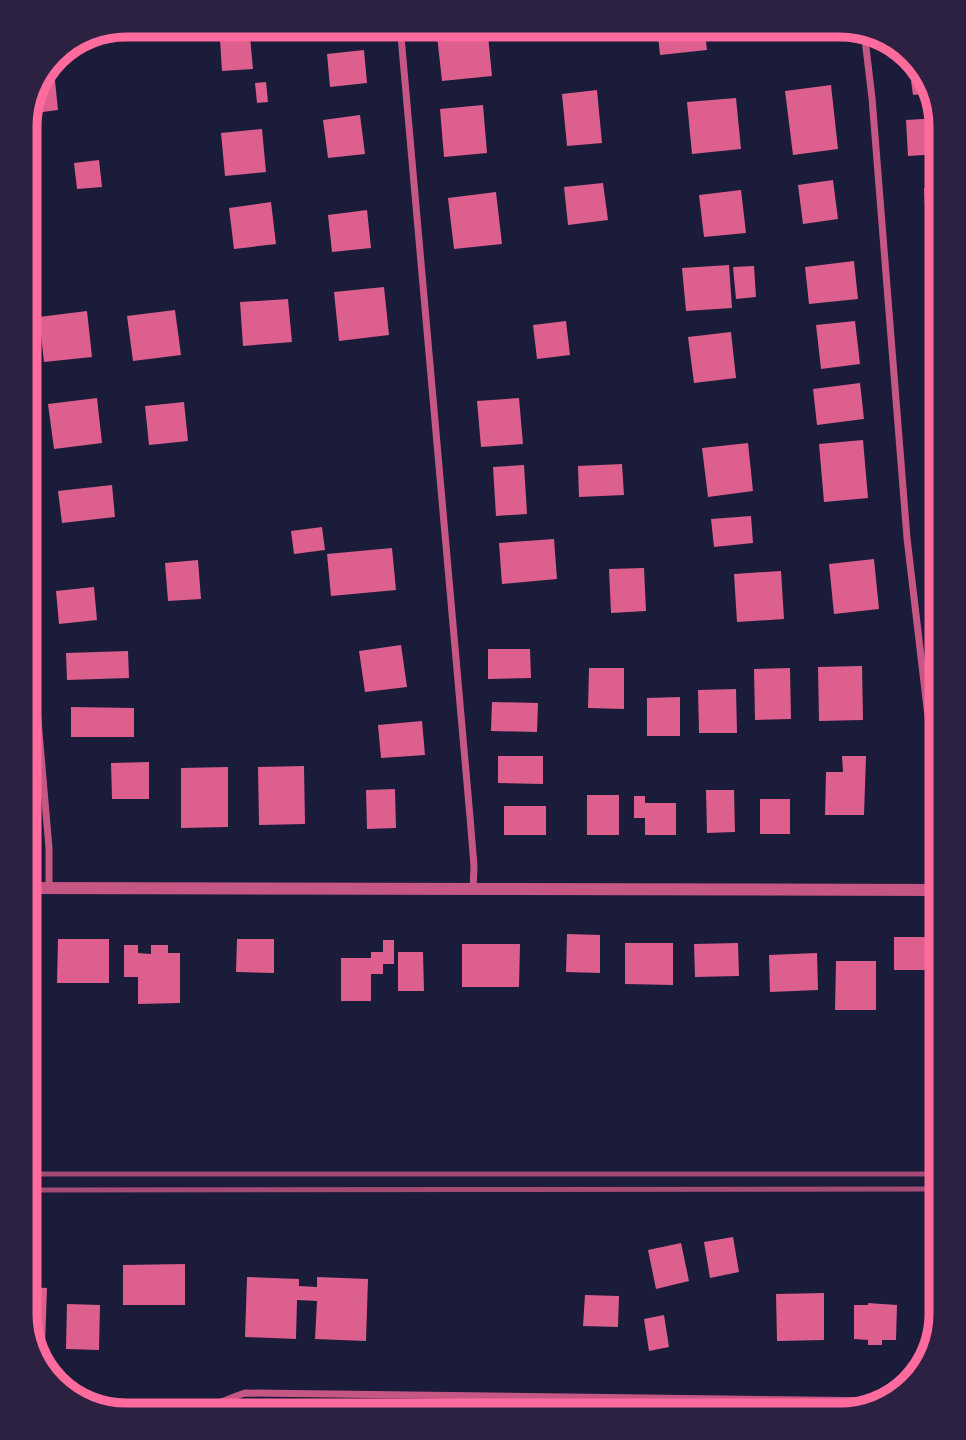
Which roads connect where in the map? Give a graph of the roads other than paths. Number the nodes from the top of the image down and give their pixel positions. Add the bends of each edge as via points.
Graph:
1 (401, 37) edge
2 (865, 41) edge
3 (37, 708) edge
4 (929, 720) edge
5 (37, 888) edge
6 (49, 888) junction
7 (473, 890) junction
8 (929, 890) edge
9 (591, 1397) junction
10 (687, 1399) junction
11 (859, 1401) edge
12 (217, 1403) edge
13 (592, 1403) edge
14 (688, 1403) edge

1 - 7 street
2 - 4 street via 907,538
3 - 6 street
5 - 6 street
6 - 7 street
7 - 8 street
9 - 10 street
9 - 12 street via 245,1393
9 - 13 lane
10 - 11 street
10 - 14 lane

